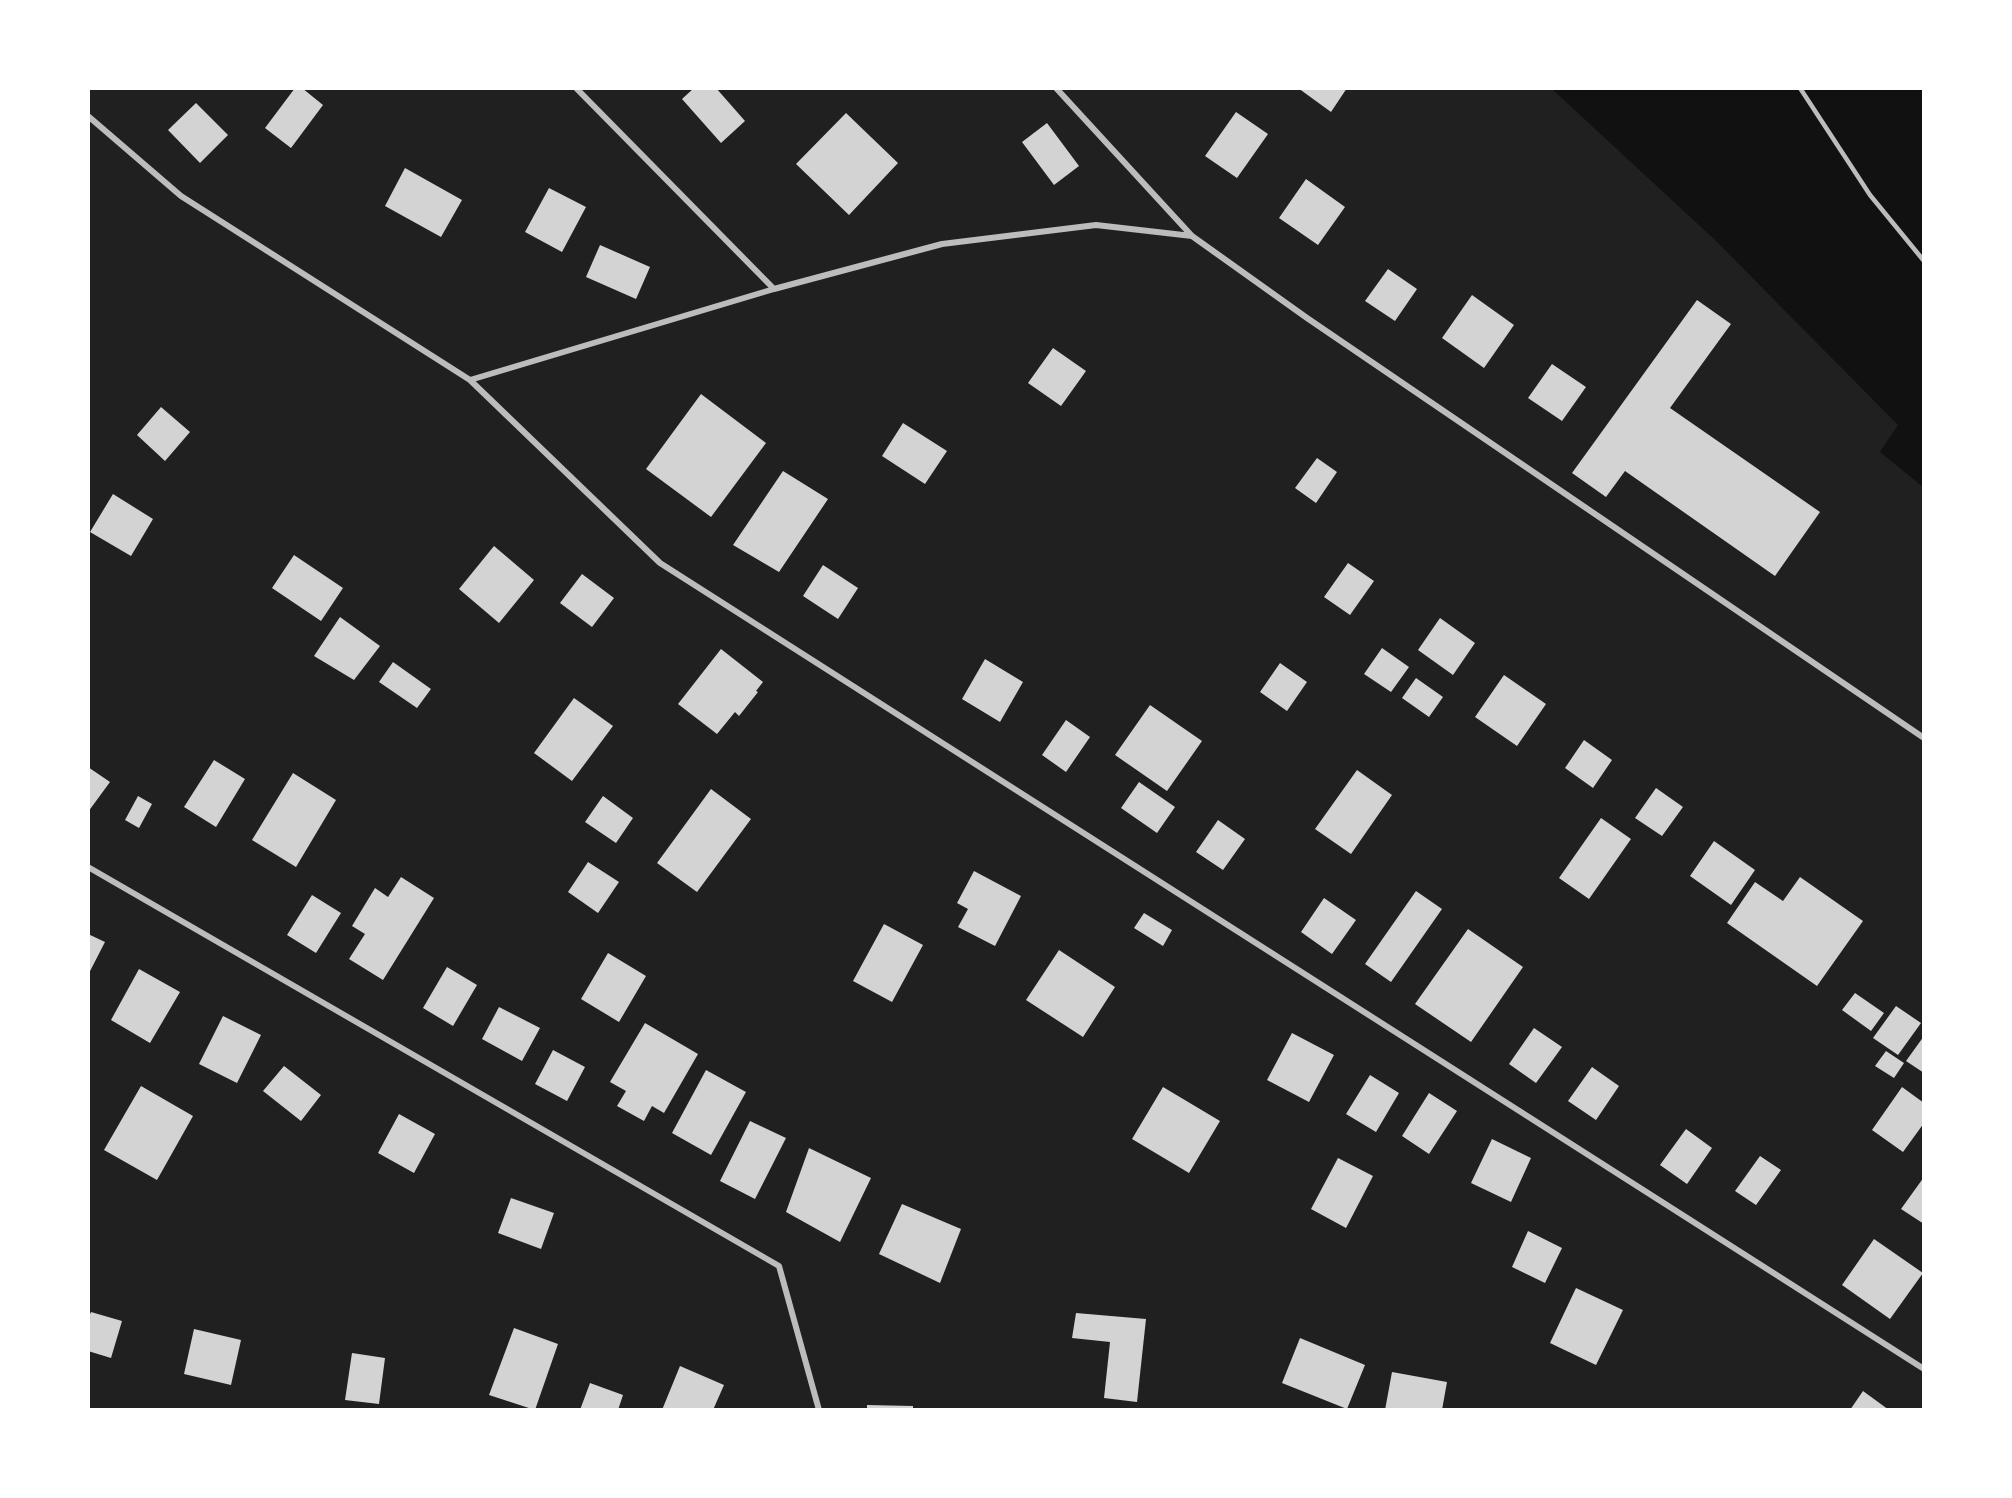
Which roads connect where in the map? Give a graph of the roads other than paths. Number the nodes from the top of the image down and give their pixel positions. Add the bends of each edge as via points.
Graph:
1 (576, 88) edge
2 (1056, 88) edge
3 (1800, 88) edge
4 (88, 116) edge
5 (1192, 236) junction
6 (1923, 261) edge
7 (774, 289) junction
8 (470, 380) junction
9 (1923, 738) edge
10 (88, 867) edge
11 (1923, 1369) edge
12 (819, 1410) edge

1 - 7 street
2 - 5 street
3 - 6 lane via 1870,195
4 - 8 street via 182,196
5 - 7 street via 1096,225 942,244
5 - 9 street
7 - 8 street
8 - 11 street via 660,563
10 - 12 street via 779,1266

